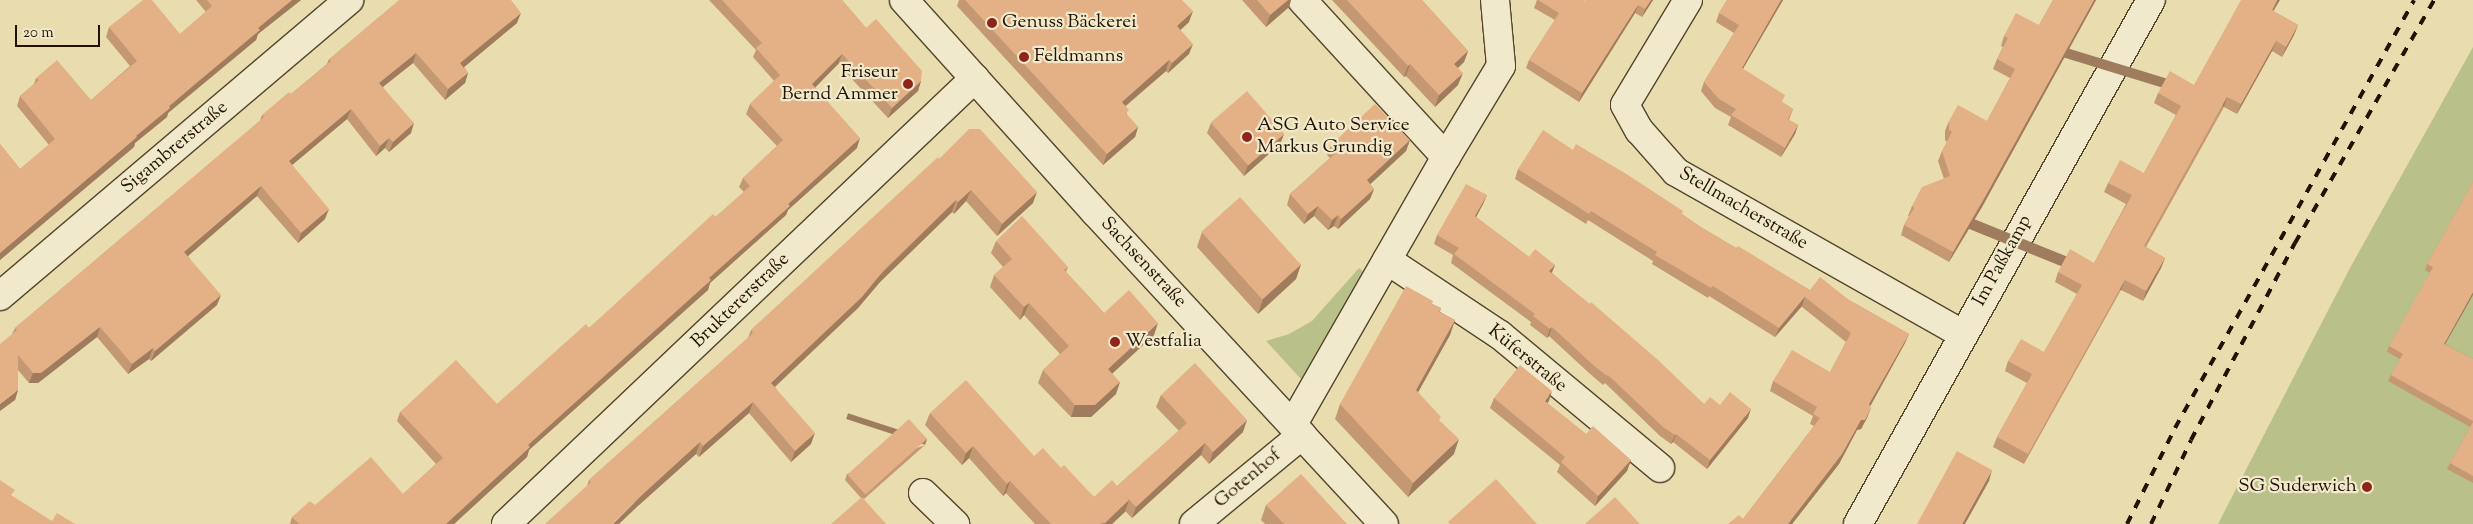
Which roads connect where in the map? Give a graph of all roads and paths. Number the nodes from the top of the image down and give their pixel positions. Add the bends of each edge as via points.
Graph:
1 (349, 0) edge
2 (904, 0) edge
3 (1302, 0) edge
4 (1495, 0) edge
5 (1688, 0) edge
6 (2150, 0) edge
7 (975, 78) junction
8 (1446, 157) junction
9 (1387, 260) junction
10 (0, 296) edge
11 (1962, 334) junction
12 (1298, 429) junction
13 (1660, 468) dead end
14 (922, 493) dead end
15 (506, 524) edge
16 (955, 524) edge
17 (1194, 524) edge
18 (1384, 524) edge
19 (1858, 524) edge

1 - 10 street, Sigambrerstraße
2 - 7 street, Sachsenstraße
3 - 8 street
4 - 8 street via 1501,66
5 - 11 street, Stellmacherstraße via 1625,105 1639,130 1676,172
6 - 11 street, Im Paßkamp
7 - 12 street, Sachsenstraße
7 - 15 street, Bruktererstraße
8 - 9 street
9 - 12 street
9 - 13 street, Küferstraße via 1500,334
11 - 19 street, Im Paßkamp
12 - 17 street, Gotenhof
12 - 18 street, Sachsenstraße
14 - 16 street

